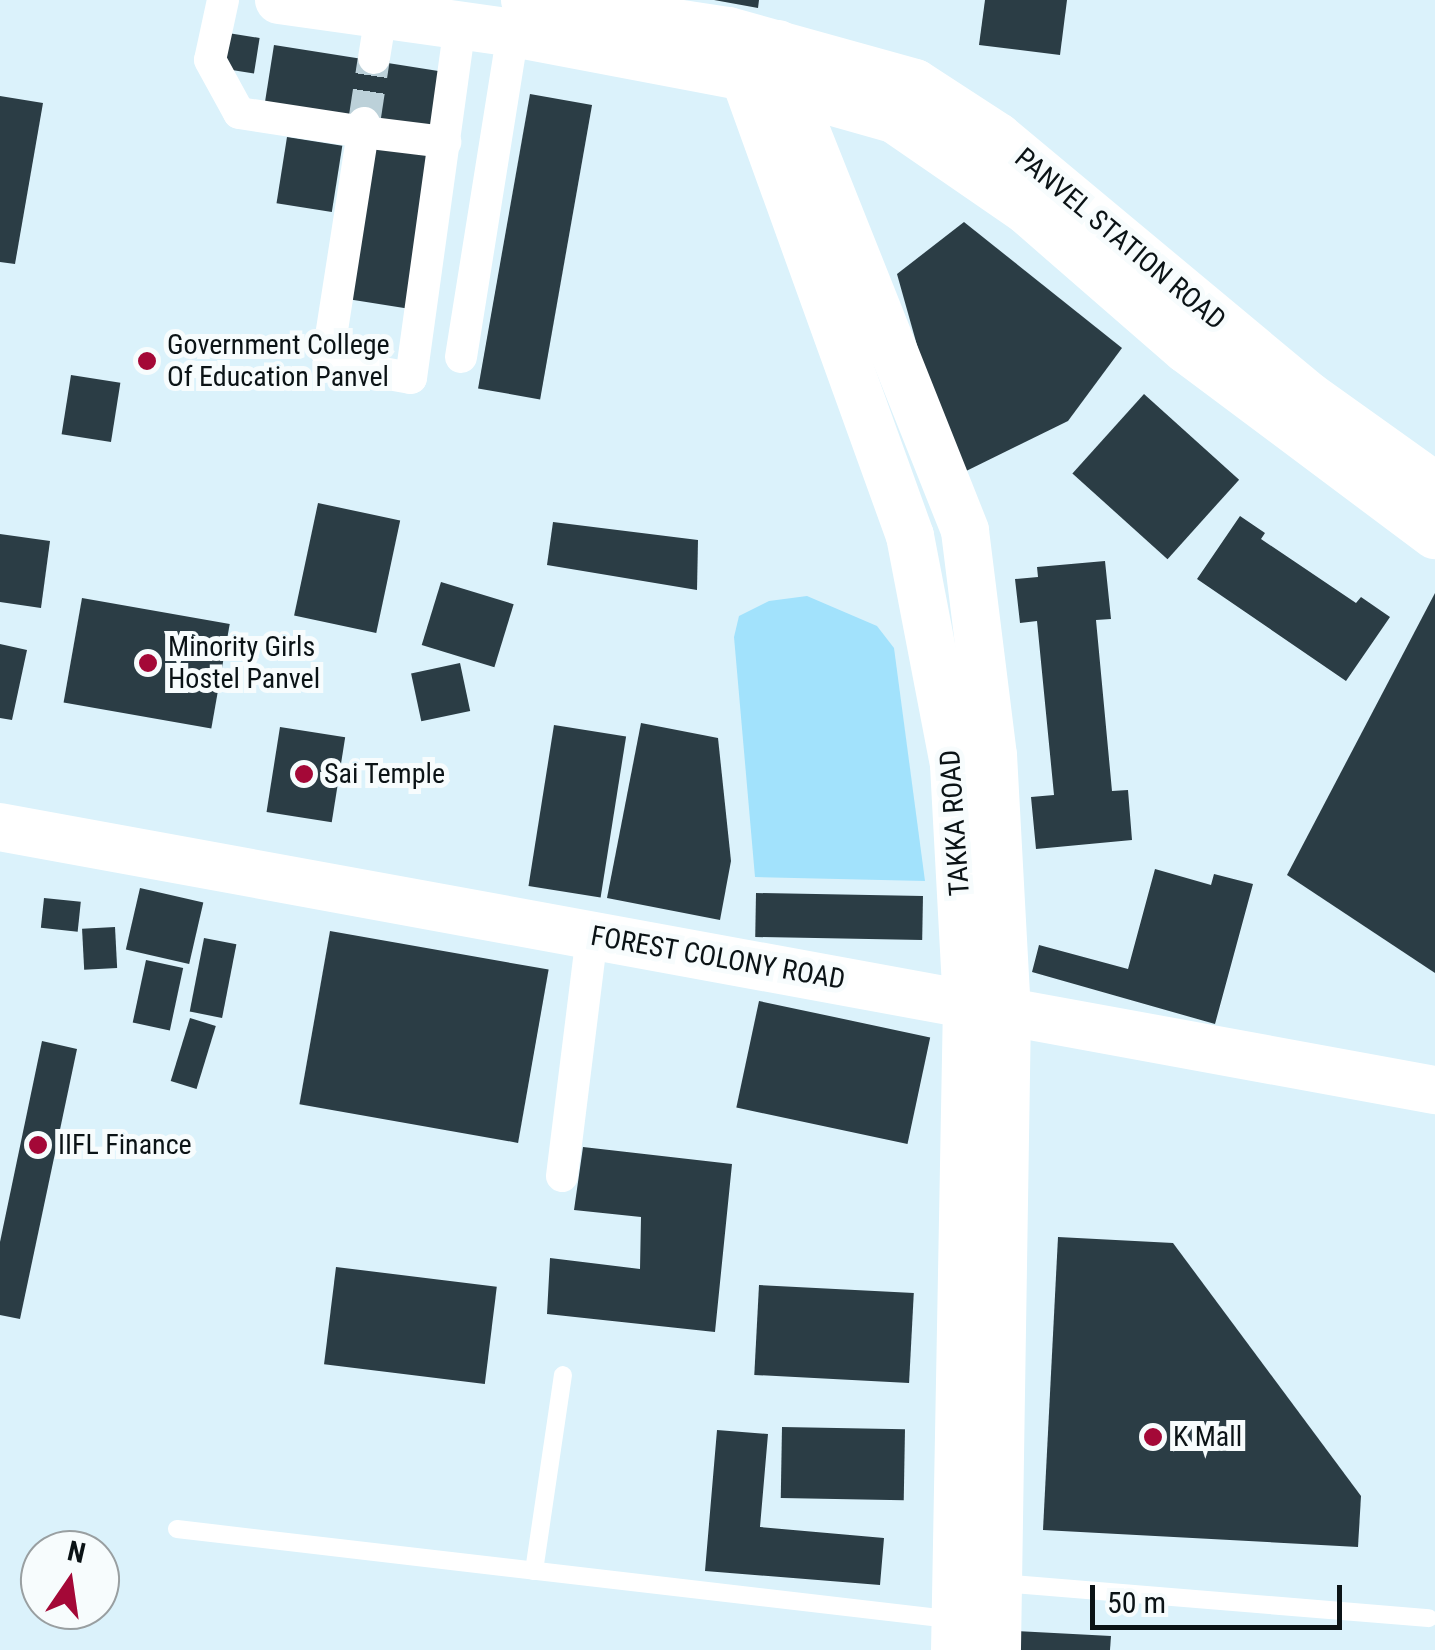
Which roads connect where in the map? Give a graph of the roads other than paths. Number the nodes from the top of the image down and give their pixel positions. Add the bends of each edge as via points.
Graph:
1 (224, 0) edge
2 (279, 0) edge
3 (519, 16) edge
4 (460, 25) junction
5 (728, 31) junction
6 (778, 44) junction
7 (741, 76) junction
8 (791, 92) junction
9 (363, 128) junction
10 (445, 142) junction
11 (461, 357) dead end
12 (1435, 486) edge
13 (1435, 535) edge
14 (0, 827) edge
15 (592, 935) junction
16 (987, 1007) junction
17 (1435, 1090) edge
18 (562, 1176) dead end
19 (563, 1375) dead end
20 (176, 1529) dead end
21 (534, 1571) junction
22 (978, 1618) edge
23 (1430, 1618) dead end

1 - 9 street via 210,60 239,113
2 - 4 street via 378,36
3 - 4 street
3 - 5 street, PANVEL STATION ROAD
3 - 7 street, PANVEL STATION ROAD
3 - 11 street
4 - 10 street
5 - 6 street, PANVEL STATION ROAD
5 - 7 street, TAKKA ROAD
6 - 8 street, TAKKA ROAD
6 - 12 street, PANVEL STATION ROAD via 915,83 998,138 1309,396
7 - 8 street, PANVEL STATION ROAD
7 - 16 street, TAKKA ROAD via 910,536 954,764
8 - 13 street, PANVEL STATION ROAD via 894,119 911,130 1026,210 1186,349
8 - 16 street, TAKKA ROAD via 964,531 993,754
9 - 10 street
9 - 10 street via 328,355 338,364 411,378
14 - 15 street, FOREST COLONY ROAD
15 - 16 street, FOREST COLONY ROAD
15 - 18 street
16 - 17 street, FOREST COLONY ROAD
16 - 22 street, TAKKA ROAD
19 - 21 lane
20 - 21 lane
21 - 22 lane
22 - 23 lane

